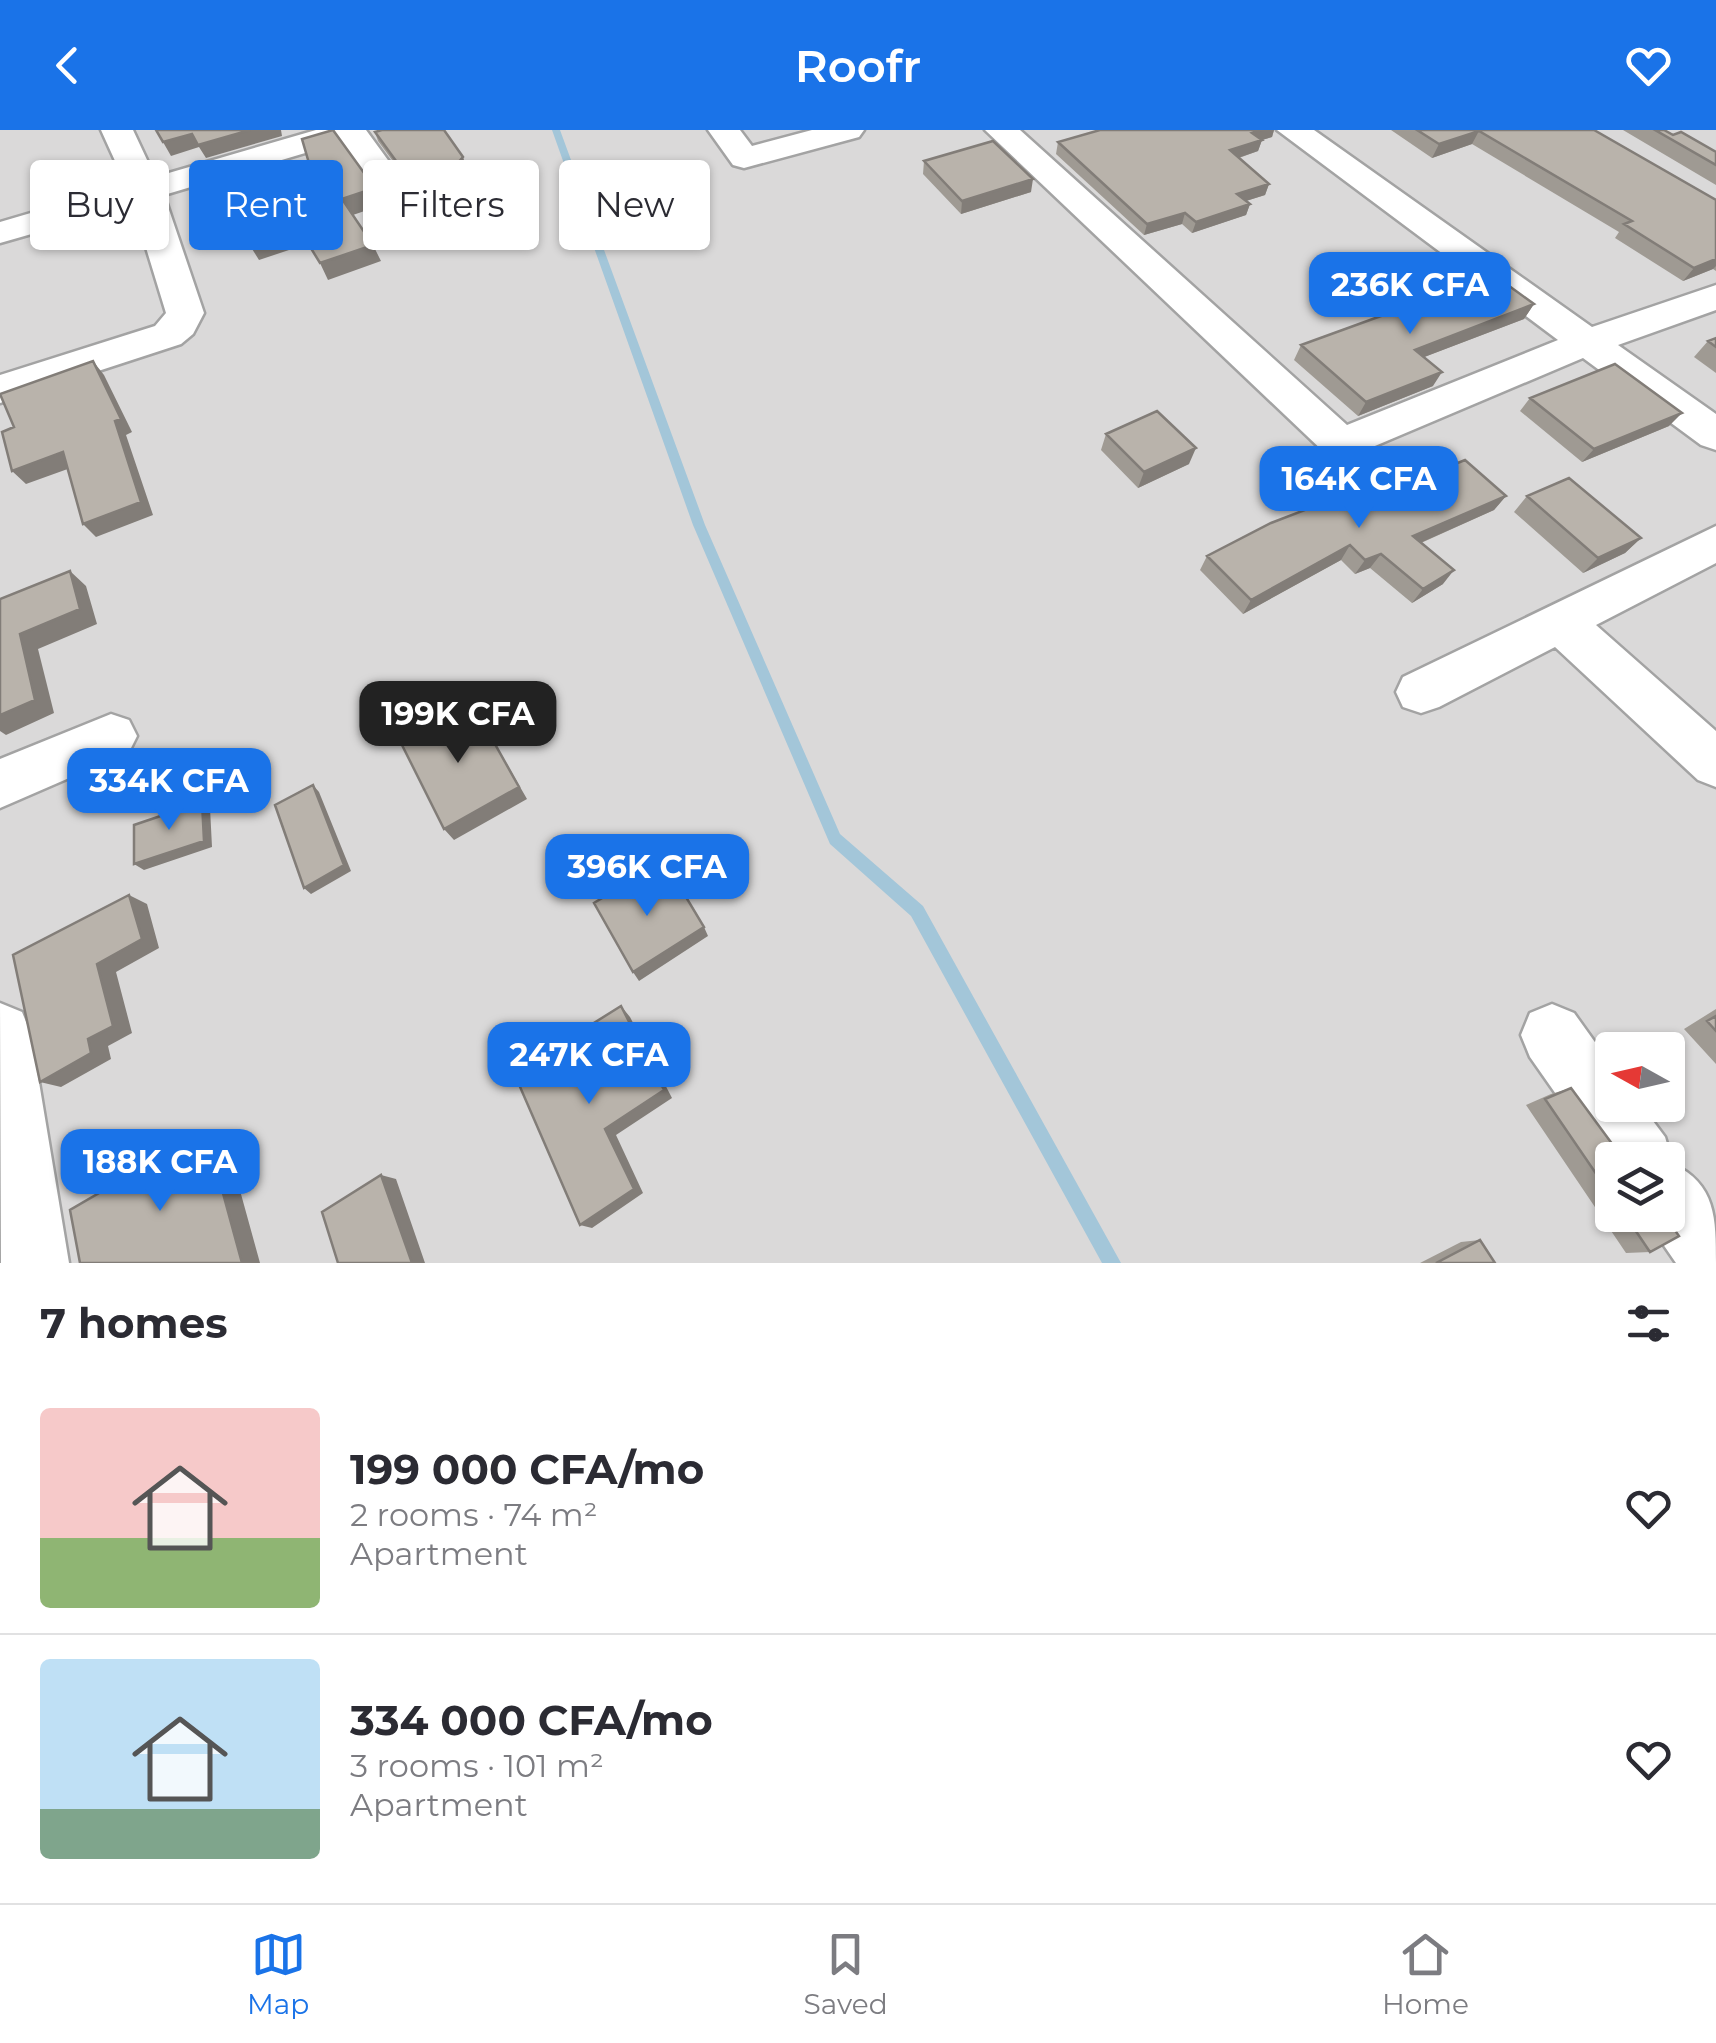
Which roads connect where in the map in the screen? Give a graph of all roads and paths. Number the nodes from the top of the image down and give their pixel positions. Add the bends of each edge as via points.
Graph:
1 (117, 130) edge
2 (350, 130) edge
3 (724, 130) edge
4 (848, 130) edge
5 (1001, 130) edge
6 (1294, 130) edge
7 (132, 160) edge
8 (371, 160) edge
9 (169, 183) edge
10 (30, 224) edge
11 (0, 233) edge
12 (165, 250) edge
13 (1716, 297) edge
14 (1587, 342) junction
15 (0, 389) edge
16 (1716, 435) edge
17 (1716, 542) edge
18 (1560, 622) junction
19 (1421, 692) dead end
20 (111, 736) dead end
21 (1716, 764) edge
22 (0, 784) edge
23 (0, 1034) edge
24 (1552, 1035) dead end
25 (1629, 1142) edge
26 (1685, 1219) edge
27 (1716, 1262) edge
28 (36, 1263) edge

1 - 7 street
2 - 8 street
2 - 9 street
3 - 4 street via 744,158
5 - 14 street via 1340,444
6 - 14 street
10 - 11 street
12 - 15 street via 184,313 180,325 168,335
13 - 14 street
14 - 16 street
17 - 18 street
18 - 19 street
18 - 21 street
20 - 22 street
23 - 28 street
24 - 25 street
26 - 27 street

